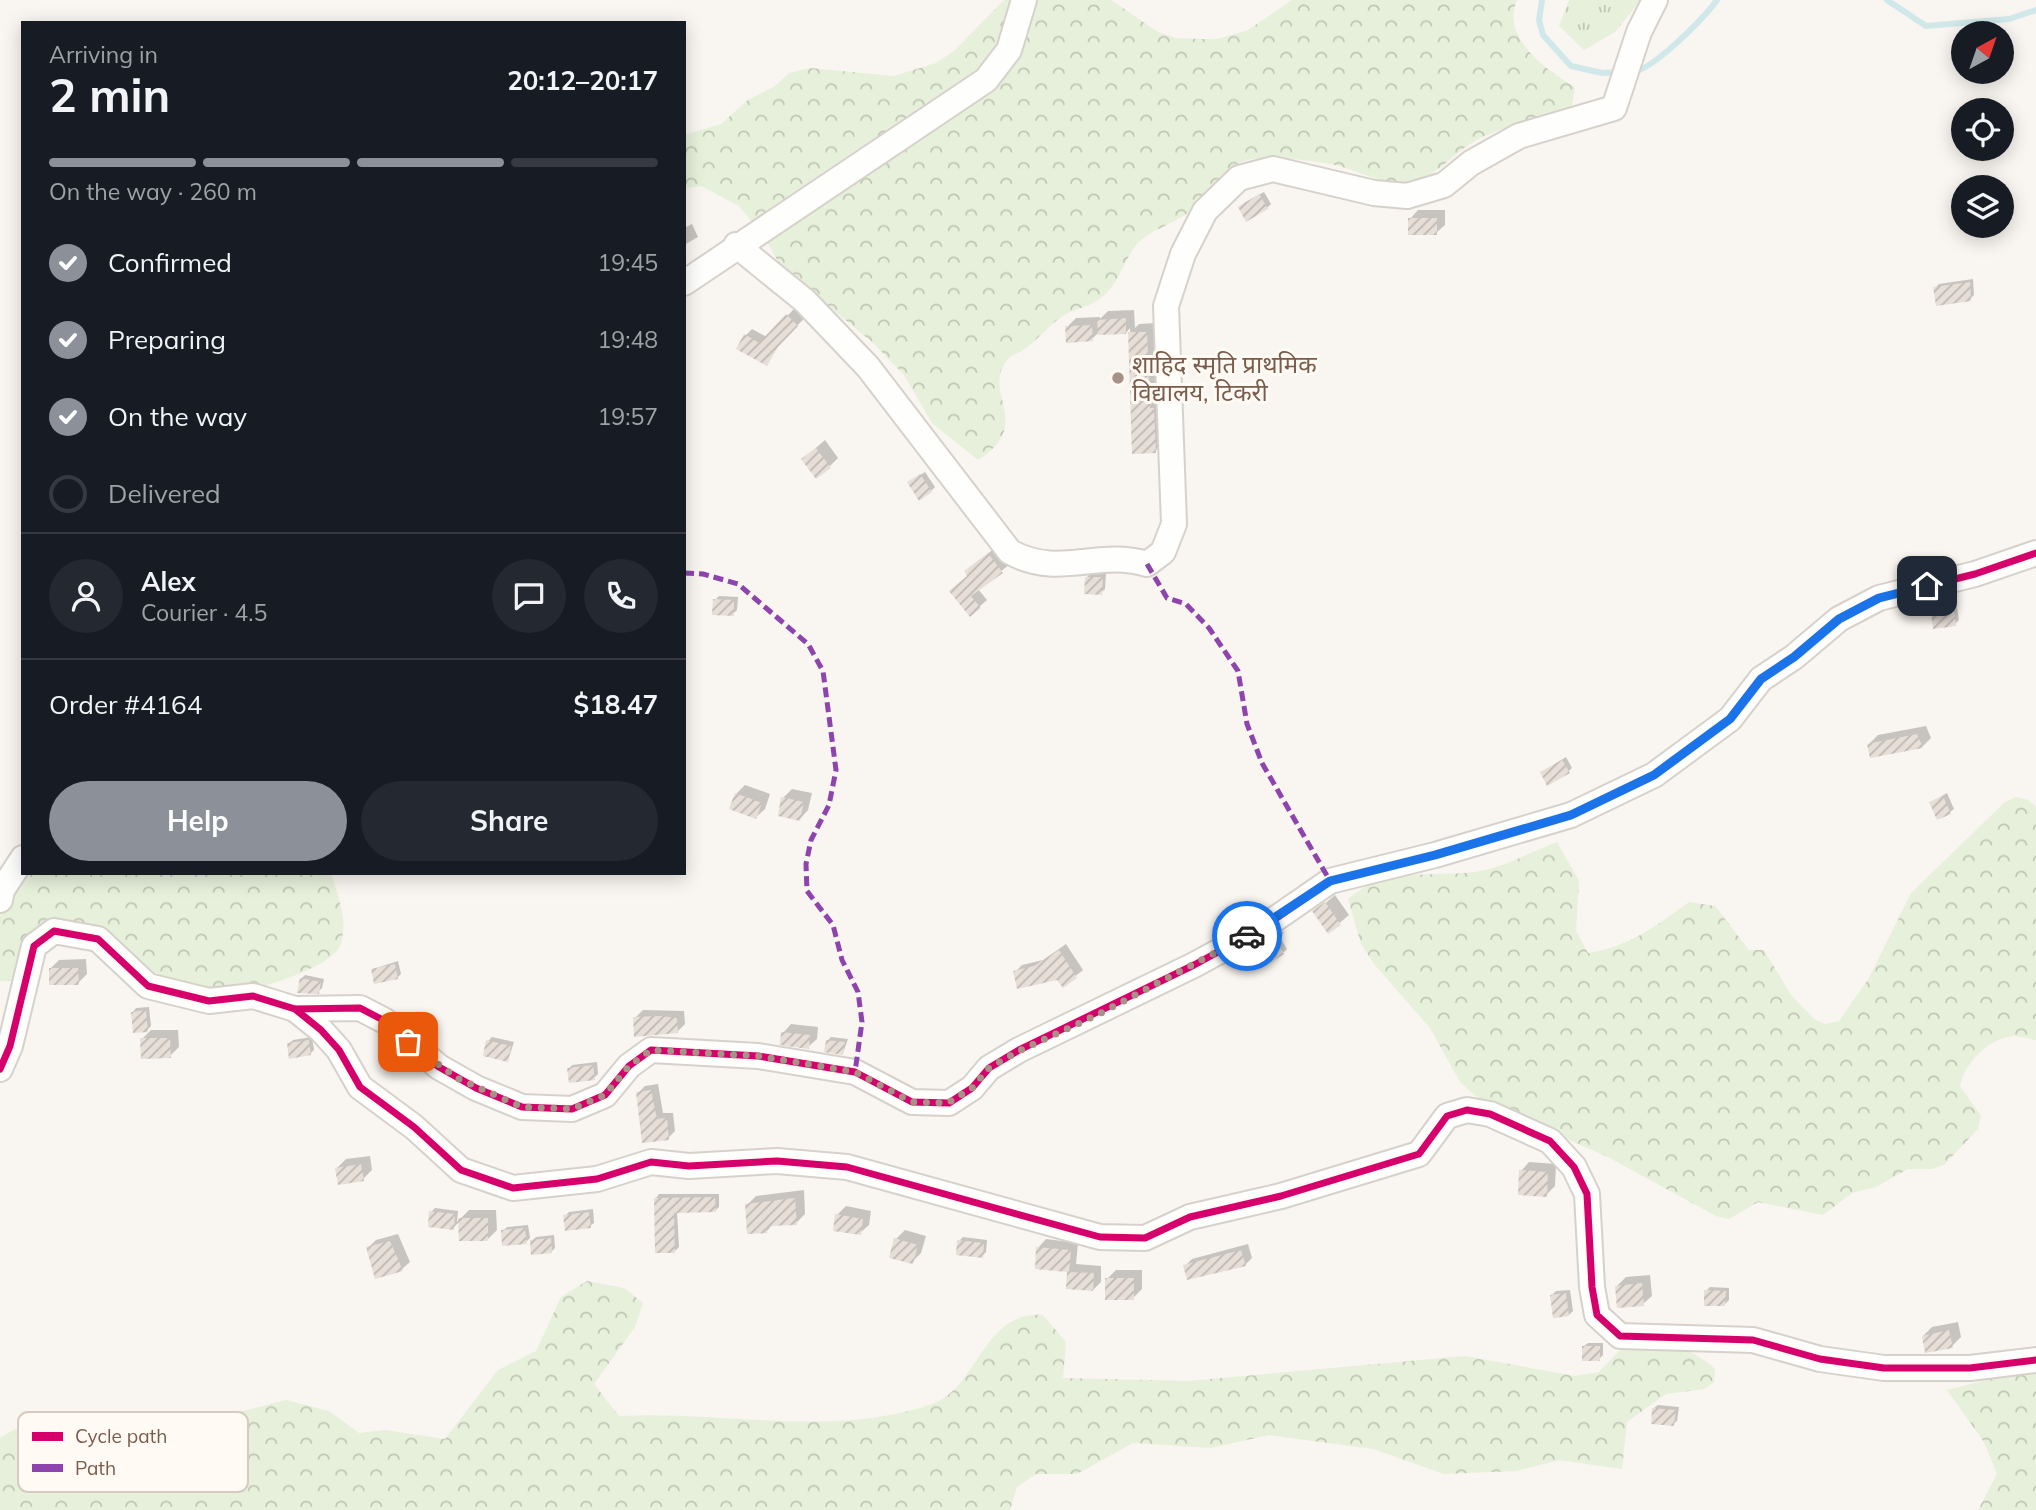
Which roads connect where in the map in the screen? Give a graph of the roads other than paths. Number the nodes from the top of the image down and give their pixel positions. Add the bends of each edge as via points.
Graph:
1 (1024, 0) edge
2 (1655, 0) edge
3 (736, 245) junction
4 (686, 282) edge
5 (2036, 552) edge
6 (21, 861) edge
7 (0, 900) edge
8 (295, 1009) junction
9 (0, 1069) edge
10 (2036, 1360) edge

1 - 3 street via 1009,50 986,80
2 - 3 street via 1639,32 1614,108 1519,136 1471,163 1444,185 1407,196 1374,193 1273,169 1239,177 1205,211 1183,254 1167,306 1174,524 1163,552 1147,564 1126,558 1062,565 1031,563 1010,552 868,367 806,301
3 - 4 street
5 - 8 street via 1975,574 1879,598 1839,619 1761,679 1730,719 1654,775 1571,815 1330,881 1262,928 999,1062 948,1103 912,1102 855,1072 758,1056 651,1050 629,1066 605,1095 572,1109 522,1107 439,1067 385,1021 360,1008
6 - 7 street
8 - 9 street via 253,996 209,1001 148,986 99,939 54,931 34,946
8 - 10 street via 339,1050 360,1087 461,1170 513,1188 597,1179 651,1162 689,1166 777,1161 847,1167 1100,1237 1145,1238 1190,1217 1281,1196 1419,1154 1447,1116 1466,1110 1489,1114 1550,1141 1574,1167 1587,1195 1591,1287 1597,1315 1620,1336 1752,1340 1820,1359 1884,1368 1970,1368

